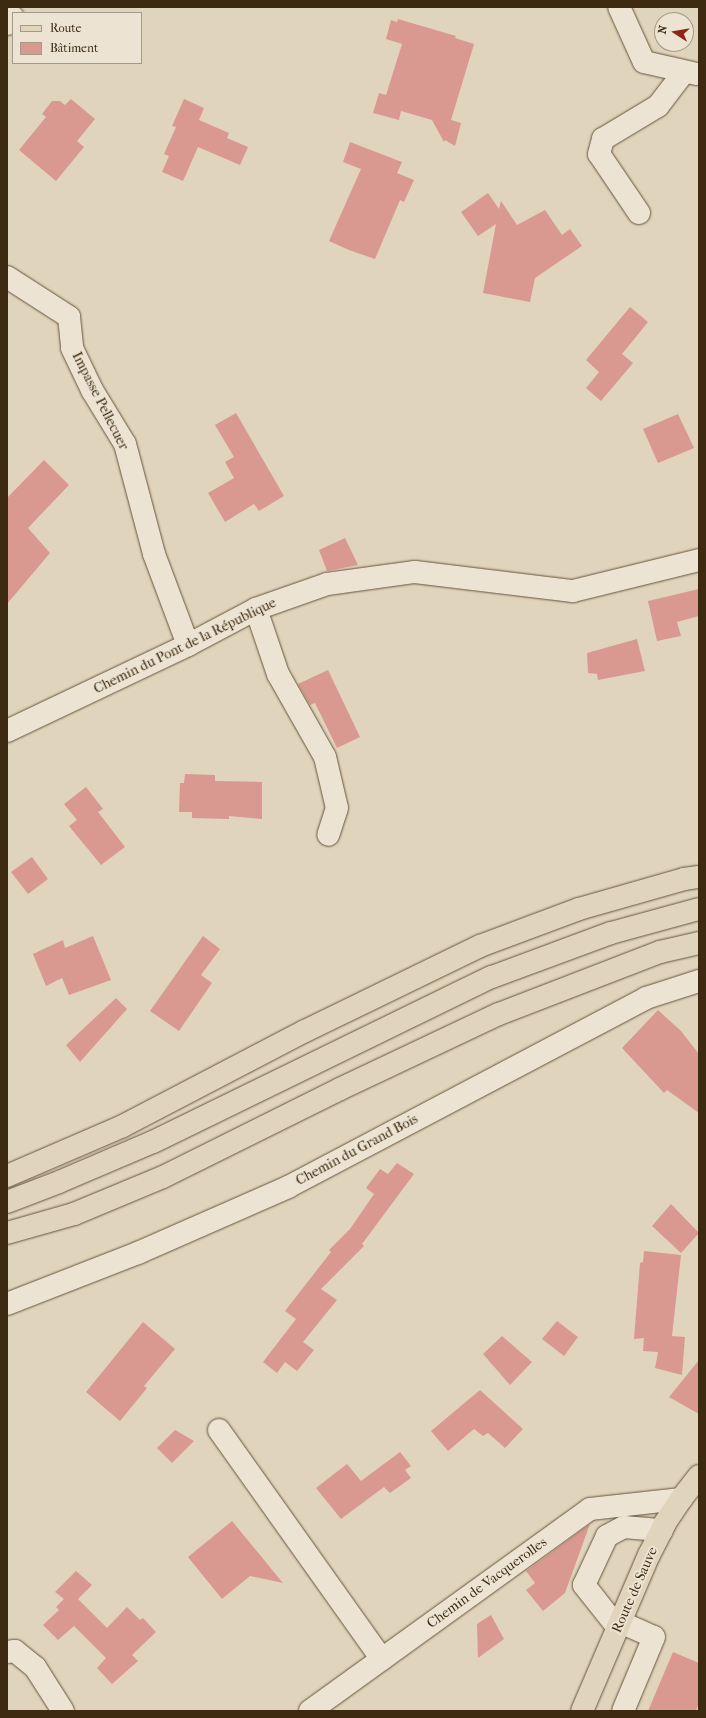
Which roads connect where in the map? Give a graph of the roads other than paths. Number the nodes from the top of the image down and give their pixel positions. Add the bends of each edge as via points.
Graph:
1 (619, 7) edge
2 (692, 73) edge
3 (639, 213) dead end
4 (7, 277) edge
5 (699, 560) edge
6 (256, 609) junction
7 (188, 645) junction
8 (7, 731) edge
9 (328, 835) dead end
10 (699, 876) edge
11 (699, 909) edge
12 (699, 944) edge
13 (699, 981) edge
14 (7, 1176) edge
15 (7, 1202) edge
16 (7, 1233) edge
17 (7, 1304) edge
18 (219, 1430) dead end
19 (699, 1476) edge
20 (681, 1499) junction
21 (662, 1530) junction
22 (619, 1625) junction
23 (7, 1652) edge
24 (382, 1659) junction
25 (63, 1711) edge
26 (310, 1711) edge
27 (582, 1711) edge
28 (623, 1711) edge

1 - 2 street via 644,62
2 - 3 street via 658,106 602,140 599,154
4 - 7 street, Impasse Pellecuer via 69,317 72,348 92,390 125,444 154,554
5 - 6 street, Chemin du Pont de la République via 574,591 415,572 327,584
6 - 7 street, Chemin du Pont de la République
6 - 9 street via 278,674 325,757 337,808
7 - 8 street, Chemin du Pont de la République
10 - 14 main road via 579,909 480,946 305,1031 123,1126
11 - 15 main road via 611,933 492,977 152,1142
12 - 16 main road via 660,952 499,1014 163,1177 74,1214
13 - 17 street, Chemin du Grand Bois via 646,998 288,1187 138,1253
18 - 24 street
19 - 20 main road, Route de Sauve
20 - 21 main road, Route de Sauve
20 - 24 street, Chemin de Vacquerolles via 590,1509
21 - 22 main road, Route de Sauve
21 - 22 street via 624,1527 607,1536 584,1585
22 - 27 main road, Route de Sauve
22 - 28 street via 654,1637
23 - 25 street via 15,1651 35,1667
24 - 26 street, Chemin de Vacquerolles

